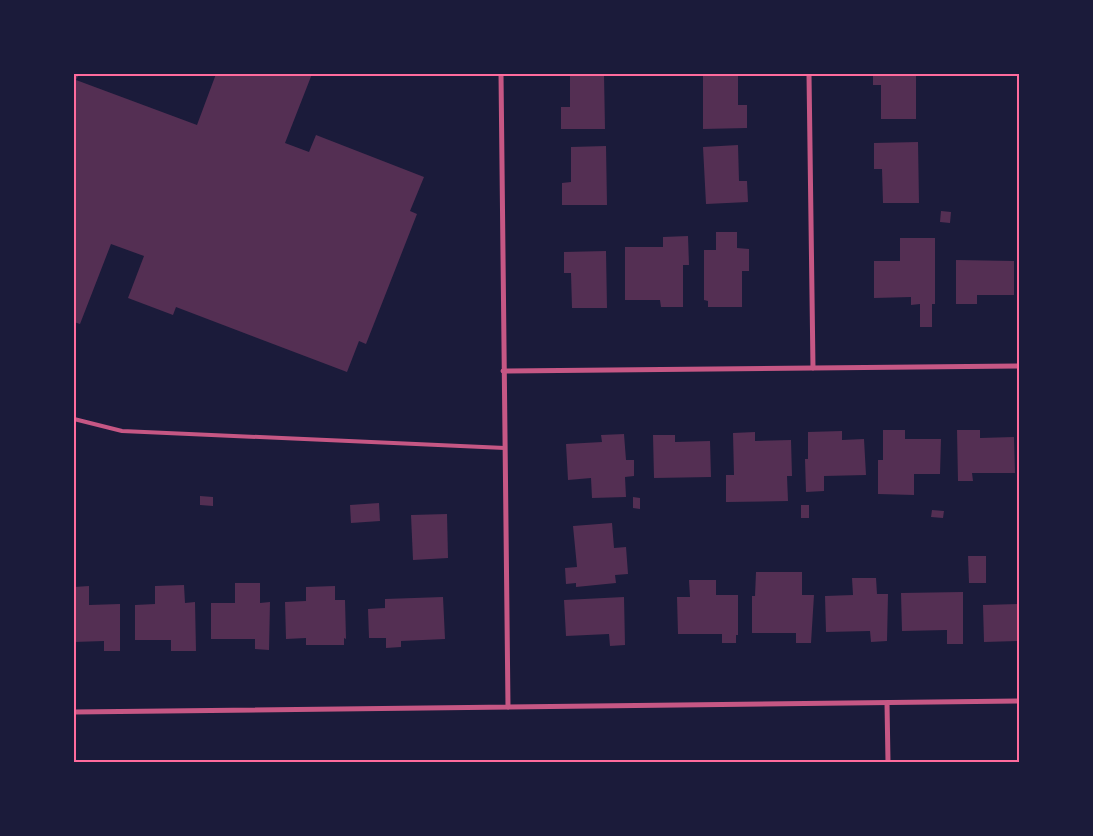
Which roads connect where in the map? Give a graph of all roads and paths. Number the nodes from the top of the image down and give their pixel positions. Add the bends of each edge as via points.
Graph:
1 (501, 74) edge
2 (809, 74) edge
3 (1019, 366) edge
4 (813, 368) junction
5 (504, 371) junction
6 (74, 419) edge
7 (504, 448) junction
8 (1019, 701) edge
9 (887, 703) junction
10 (508, 707) junction
11 (74, 712) edge
12 (888, 762) edge

1 - 5 street
2 - 4 street
3 - 4 street
4 - 5 street
5 - 7 street
6 - 7 lane via 122,431
7 - 10 street
8 - 9 street
9 - 10 street
9 - 12 street
10 - 11 street

